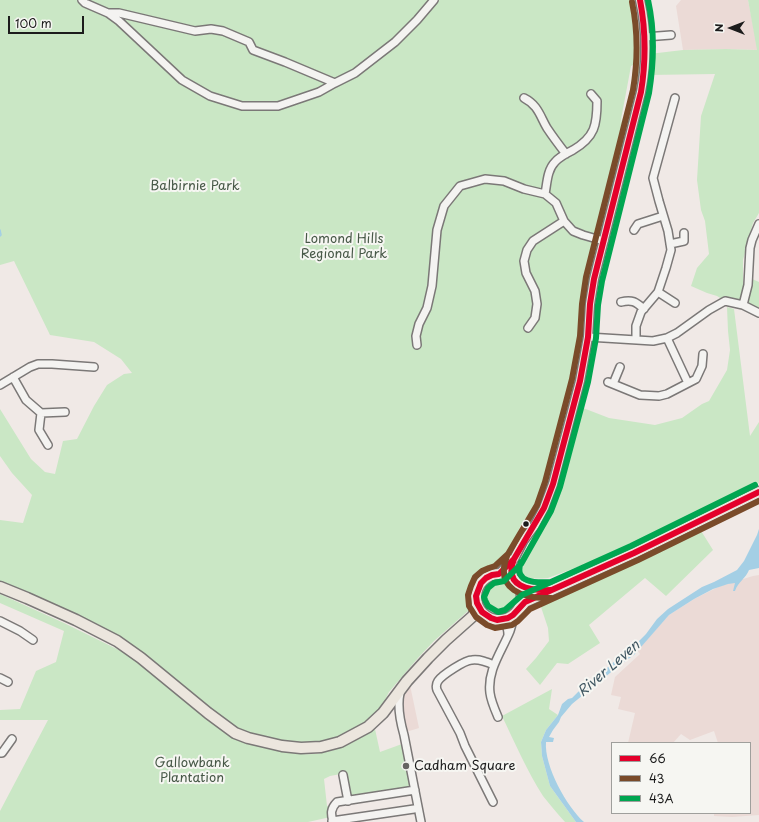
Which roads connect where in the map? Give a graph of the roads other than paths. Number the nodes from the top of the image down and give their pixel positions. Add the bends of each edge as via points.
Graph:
1 (82, 0) edge
2 (434, 0) edge
3 (640, 0) edge
4 (108, 13) junction
5 (670, 35) dead end
6 (645, 37) junction
7 (335, 83) junction
8 (591, 94) dead end
9 (524, 98) dead end
10 (675, 98) dead end
11 (566, 154) junction
12 (545, 194) junction
13 (663, 216) junction
14 (564, 221) junction
15 (759, 224) edge
16 (634, 230) dead end
17 (684, 232) dead end
18 (604, 241) junction
19 (670, 244) junction
20 (658, 292) junction
21 (621, 302) dead end
22 (675, 303) dead end
23 (743, 305) junction
24 (644, 309) junction
25 (759, 313) edge
26 (528, 328) dead end
27 (588, 337) junction
28 (667, 338) junction
29 (636, 340) junction
30 (417, 344) dead end
31 (703, 354) dead end
32 (94, 367) dead end
33 (620, 367) dead end
34 (13, 377) junction
35 (688, 383) junction
36 (0, 385) edge
37 (65, 412) dead end
38 (41, 413) junction
39 (48, 445) dead end
40 (759, 492) edge
41 (514, 559) junction
42 (499, 574) junction
43 (516, 582) junction
44 (0, 587) edge
45 (552, 590) junction
46 (477, 603) junction
47 (516, 612) junction
48 (494, 619) junction
49 (0, 621) edge
50 (456, 631) junction
51 (508, 635) junction
52 (34, 640) dead end
53 (494, 664) junction
54 (0, 678) edge
55 (8, 682) dead end
56 (401, 689) junction
57 (387, 708) junction
58 (498, 717) dead end
59 (401, 724) junction
60 (12, 739) dead end
61 (0, 753) edge
62 (343, 774) dead end
63 (415, 790) junction
64 (348, 801) junction
65 (493, 802) dead end
66 (414, 809) dead end
67 (332, 821) edge
68 (421, 822) edge

1 - 4 street
2 - 7 street via 395,42 355,73
3 - 6 main road
4 - 7 street via 119,13 195,31 223,31 249,42 253,50
4 - 7 street via 182,80 210,96 242,106 278,106 319,92
5 - 6 street
6 - 18 main road via 645,65 641,92
8 - 11 street via 597,101 595,126 582,144
9 - 11 street via 539,112 546,127
10 - 13 street via 654,178
11 - 12 street via 554,162
12 - 14 street via 556,203
12 - 30 street via 504,181 485,179 460,186 444,206 437,230 432,286 427,308 419,324
13 - 16 street via 638,224
13 - 19 street
14 - 18 street via 574,231
14 - 26 street via 533,241 527,250 524,261 526,273 535,291 537,304 535,318
15 - 23 street via 750,248 748,285
17 - 19 street via 684,241
18 - 27 main road via 592,290
19 - 20 street via 671,250
20 - 22 street
20 - 24 street
21 - 24 street via 628,300
23 - 25 street
23 - 28 street via 725,301
24 - 29 street via 636,326
27 - 29 street
27 - 41 main road via 580,381 553,484 544,508
28 - 29 street via 653,341
28 - 35 street
31 - 35 street via 702,366 696,378
32 - 34 street via 38,364
33 - 35 street via 611,383 640,395 659,396
34 - 36 street
34 - 38 street via 26,400
37 - 38 street
38 - 39 street via 39,430
40 - 45 highway
41 - 42 main road
41 - 43 main road via 511,570
42 - 43 highway via 509,576
42 - 46 highway via 486,578 481,583 476,596
43 - 45 highway via 527,588
43 - 47 highway via 522,591 521,605
44 - 57 highway via 117,641 226,727 248,738 301,748 329,746 368,727
45 - 47 highway via 525,602
46 - 48 highway via 482,612
46 - 50 highway via 473,616
47 - 48 highway via 508,618
47 - 51 street
48 - 50 highway via 485,618
48 - 51 street via 507,626
49 - 52 street
50 - 56 highway
51 - 53 street
53 - 58 street via 490,693
53 - 65 street via 477,660 461,663 436,684
54 - 55 street
56 - 57 highway
56 - 59 street via 398,707
57 - 59 street
59 - 63 street
60 - 61 street
62 - 64 street
63 - 64 street
63 - 68 street
64 - 67 street via 337,802 334,805 331,810
66 - 67 street

